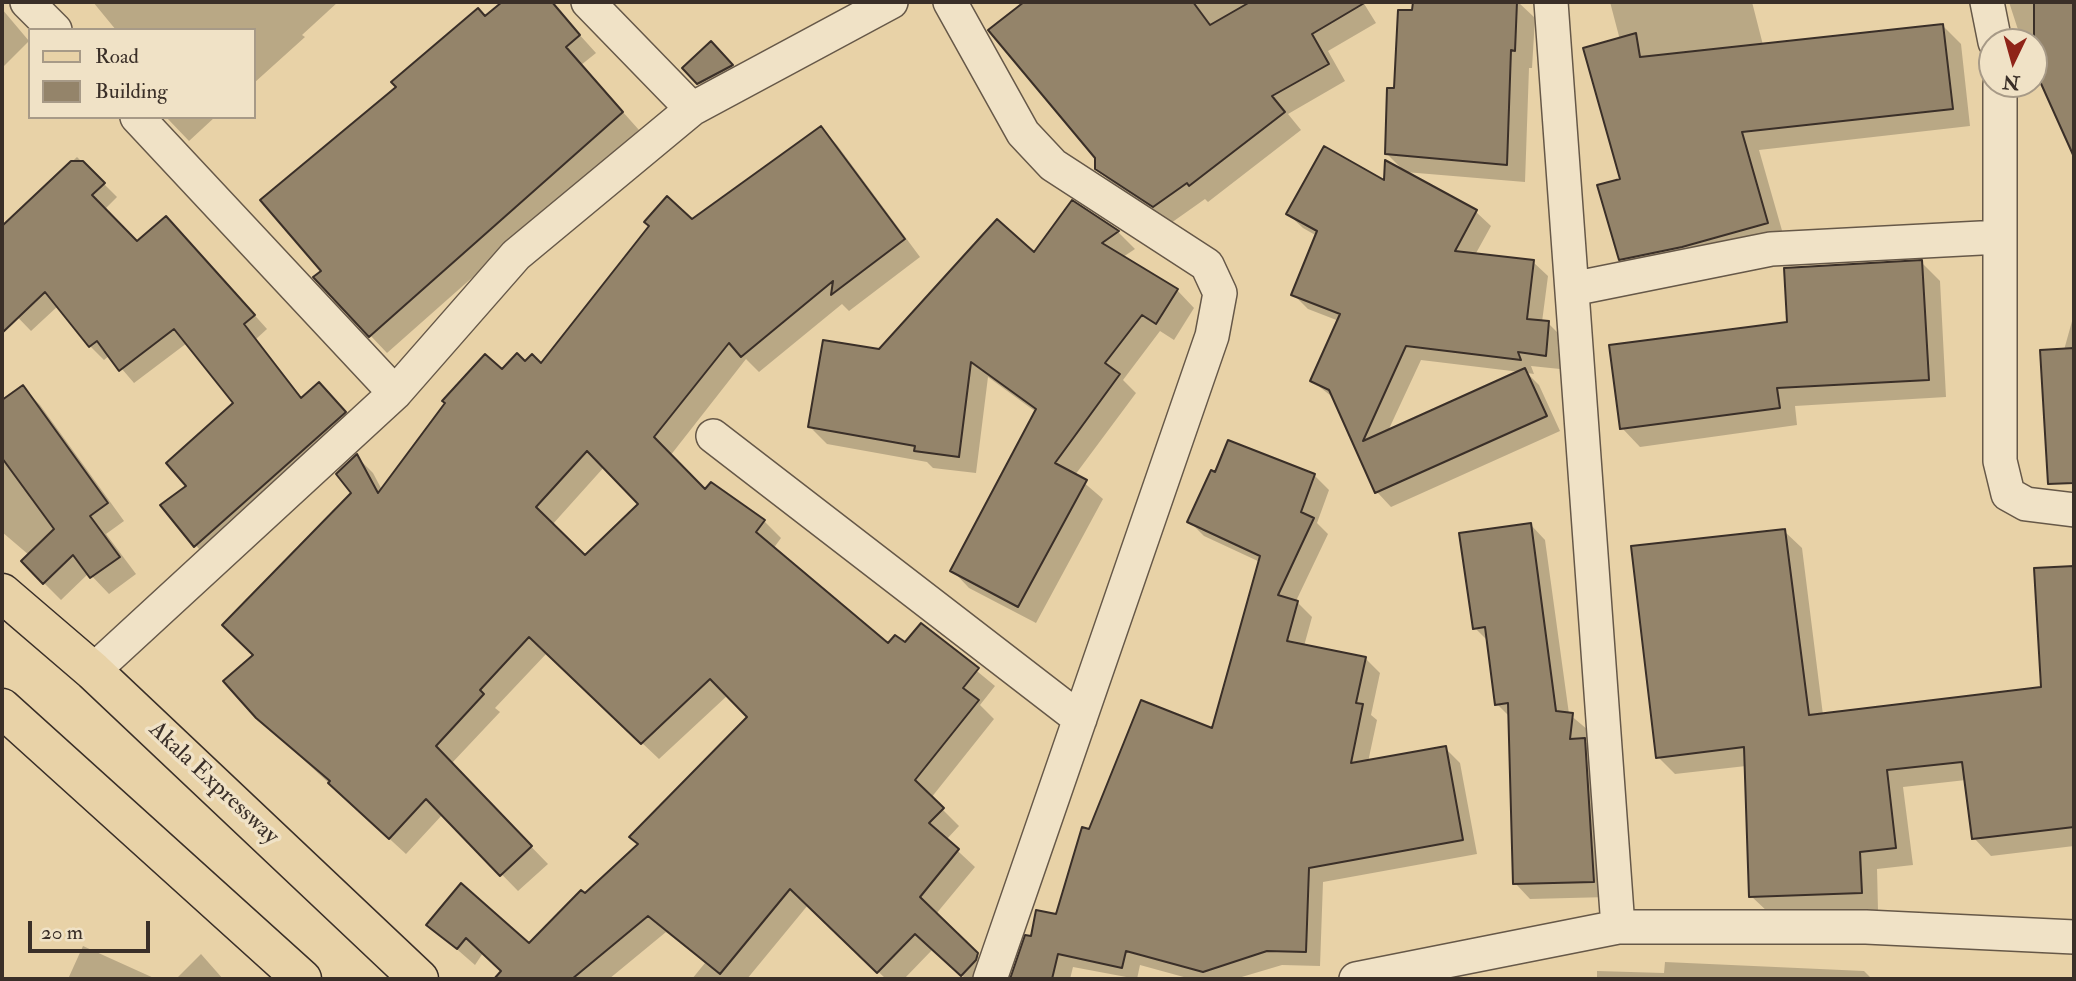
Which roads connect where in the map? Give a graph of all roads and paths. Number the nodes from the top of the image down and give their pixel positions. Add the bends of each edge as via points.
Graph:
1 (27, 2) edge
2 (588, 2) edge
3 (891, 2) edge
4 (950, 2) edge
5 (1551, 2) edge
6 (1987, 2) edge
7 (53, 28) edge
8 (1992, 28) edge
9 (2000, 98) edge
10 (692, 109) junction
11 (139, 119) edge
12 (2000, 237) junction
13 (1572, 289) junction
14 (395, 393) junction
15 (713, 436) dead end
16 (2074, 510) edge
17 (2, 593) edge
18 (93, 671) junction
19 (2, 708) edge
20 (1080, 719) junction
21 (1618, 927) junction
22 (2074, 937) edge
23 (302, 979) edge
24 (419, 979) edge
25 (990, 979) edge
26 (1356, 979) edge

1 - 7 street
2 - 10 street
3 - 10 street
4 - 20 street via 1023,133 1053,165 1207,265 1220,293 1212,336
5 - 13 street
6 - 8 street
9 - 12 street
10 - 14 street via 516,256
11 - 14 street
12 - 13 street via 1771,249
12 - 16 street via 2000,461 2008,494 2026,504
13 - 21 street
14 - 18 street
15 - 20 street
17 - 18 main road, Akala Expressway
18 - 24 main road, Akala Expressway
19 - 23 main road
20 - 25 street
21 - 22 street via 1866,927
21 - 26 street

